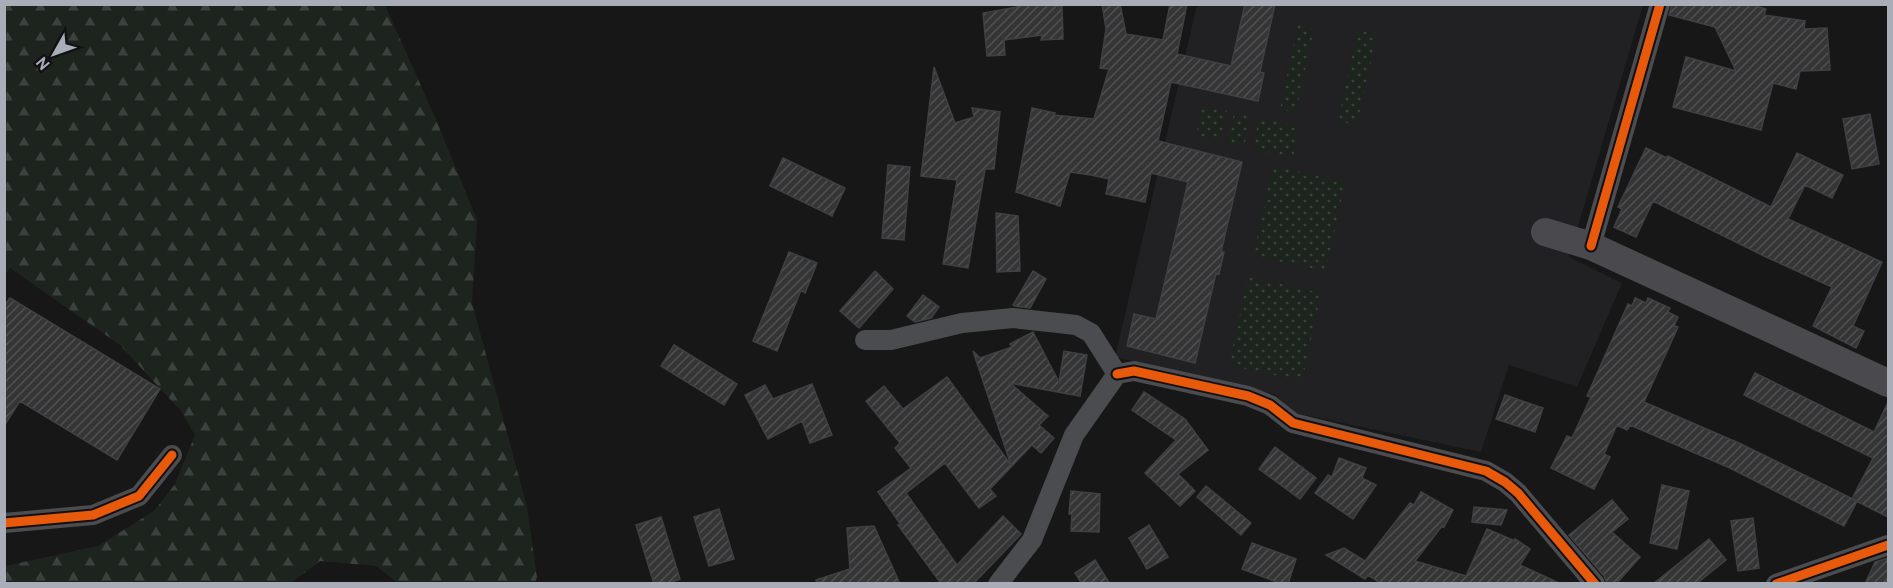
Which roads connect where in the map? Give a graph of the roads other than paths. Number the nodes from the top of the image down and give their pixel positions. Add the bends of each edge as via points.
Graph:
1 (1660, 4) edge
2 (1545, 232) dead end
3 (1591, 246) junction
4 (865, 340) dead end
5 (1116, 374) junction
6 (1888, 383) edge
7 (172, 455) dead end
8 (4, 523) edge
9 (1888, 545) edge
10 (998, 584) edge
11 (1595, 584) edge
12 (1776, 584) edge

1 - 3 street
2 - 3 main road
3 - 6 main road
4 - 5 street via 891,340 962,323 1013,318 1076,325 1091,333
5 - 10 street via 1074,435 1032,540
5 - 11 street via 1134,371 1248,396 1270,405 1293,423 1486,471 1518,493
7 - 8 street via 139,496 93,515
9 - 12 street

